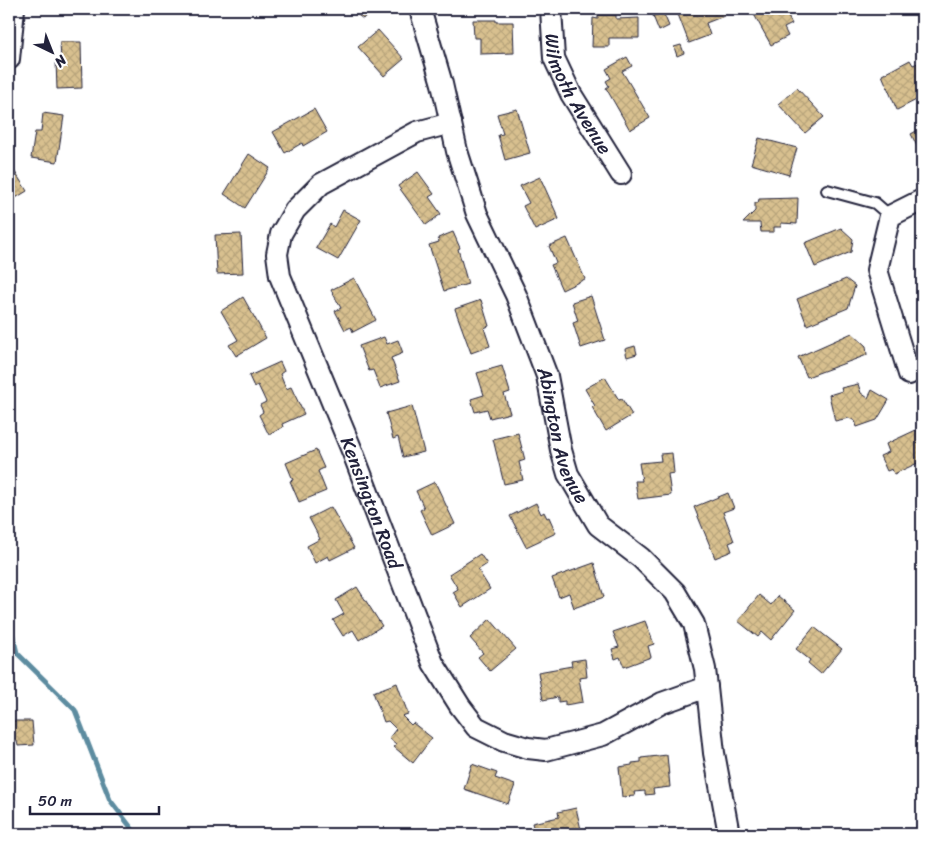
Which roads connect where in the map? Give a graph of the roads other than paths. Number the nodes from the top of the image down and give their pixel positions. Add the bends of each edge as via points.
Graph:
1 (14, 9) edge
2 (420, 9) edge
3 (551, 9) edge
4 (9, 59) edge
5 (451, 123) junction
6 (621, 174) dead end
7 (827, 190) dead end
8 (922, 200) edge
9 (890, 216) junction
10 (909, 374) dead end
11 (707, 688) junction
12 (729, 834) edge

1 - 4 street
2 - 5 street, Abington Avenue
3 - 6 street, Wilmoth Avenue via 554,58 571,94
5 - 11 street, Abington Avenue via 477,214 516,295 547,376 568,474 598,525 641,558 675,592 694,624
5 - 11 street, Kensington Road via 417,132 321,184 295,210 280,234 277,254 280,276 353,453 433,663 476,727 504,742 546,750 603,735 662,703
7 - 9 lane via 875,203
8 - 9 street
9 - 10 street via 877,270
11 - 12 street, Abington Avenue via 714,753

